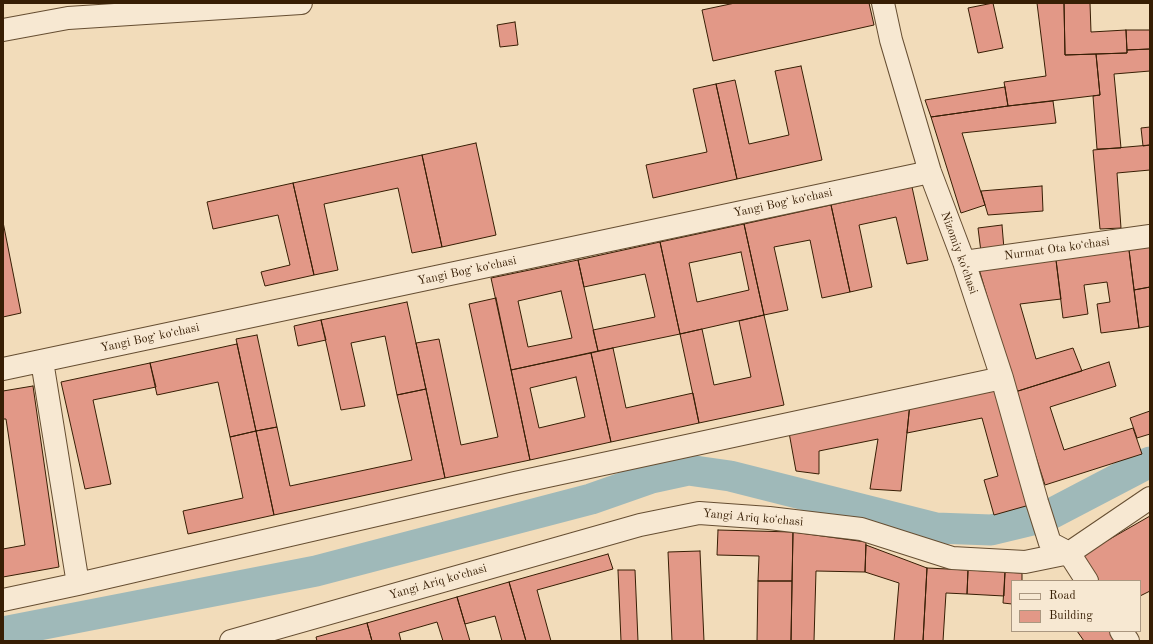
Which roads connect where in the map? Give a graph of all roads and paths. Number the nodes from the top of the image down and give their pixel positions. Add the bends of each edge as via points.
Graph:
1 (301, 3) edge
2 (884, 3) edge
3 (67, 10) edge
4 (3, 30) edge
5 (930, 172) junction
6 (1150, 236) edge
7 (964, 262) junction
8 (42, 361) junction
9 (3, 369) edge
10 (1002, 378) junction
11 (1150, 498) edge
12 (1069, 553) junction
13 (1086, 580) edge
14 (78, 584) junction
15 (3, 600) edge
16 (1122, 632) edge
17 (231, 641) edge
18 (1128, 641) edge

1 - 3 street
2 - 5 street, Nizomiy koʻchasi via 891,40
3 - 4 street
5 - 7 street, Nizomiy koʻchasi
5 - 8 street, Yangi Bogʻ koʻchasi
6 - 7 street, Nurmat Ota koʻchasi
7 - 10 street, Nizomiy koʻchasi
8 - 9 street, Yangi Bogʻ koʻchasi
8 - 14 street
10 - 12 street, Nizomiy koʻchasi via 1050,543
10 - 14 street via 515,483
11 - 12 street, Yangi Ariq koʻchasi
12 - 13 street
12 - 17 street, Yangi Ariq koʻchasi via 1025,562 952,558 861,529 699,513 640,525
14 - 15 street
16 - 18 street

